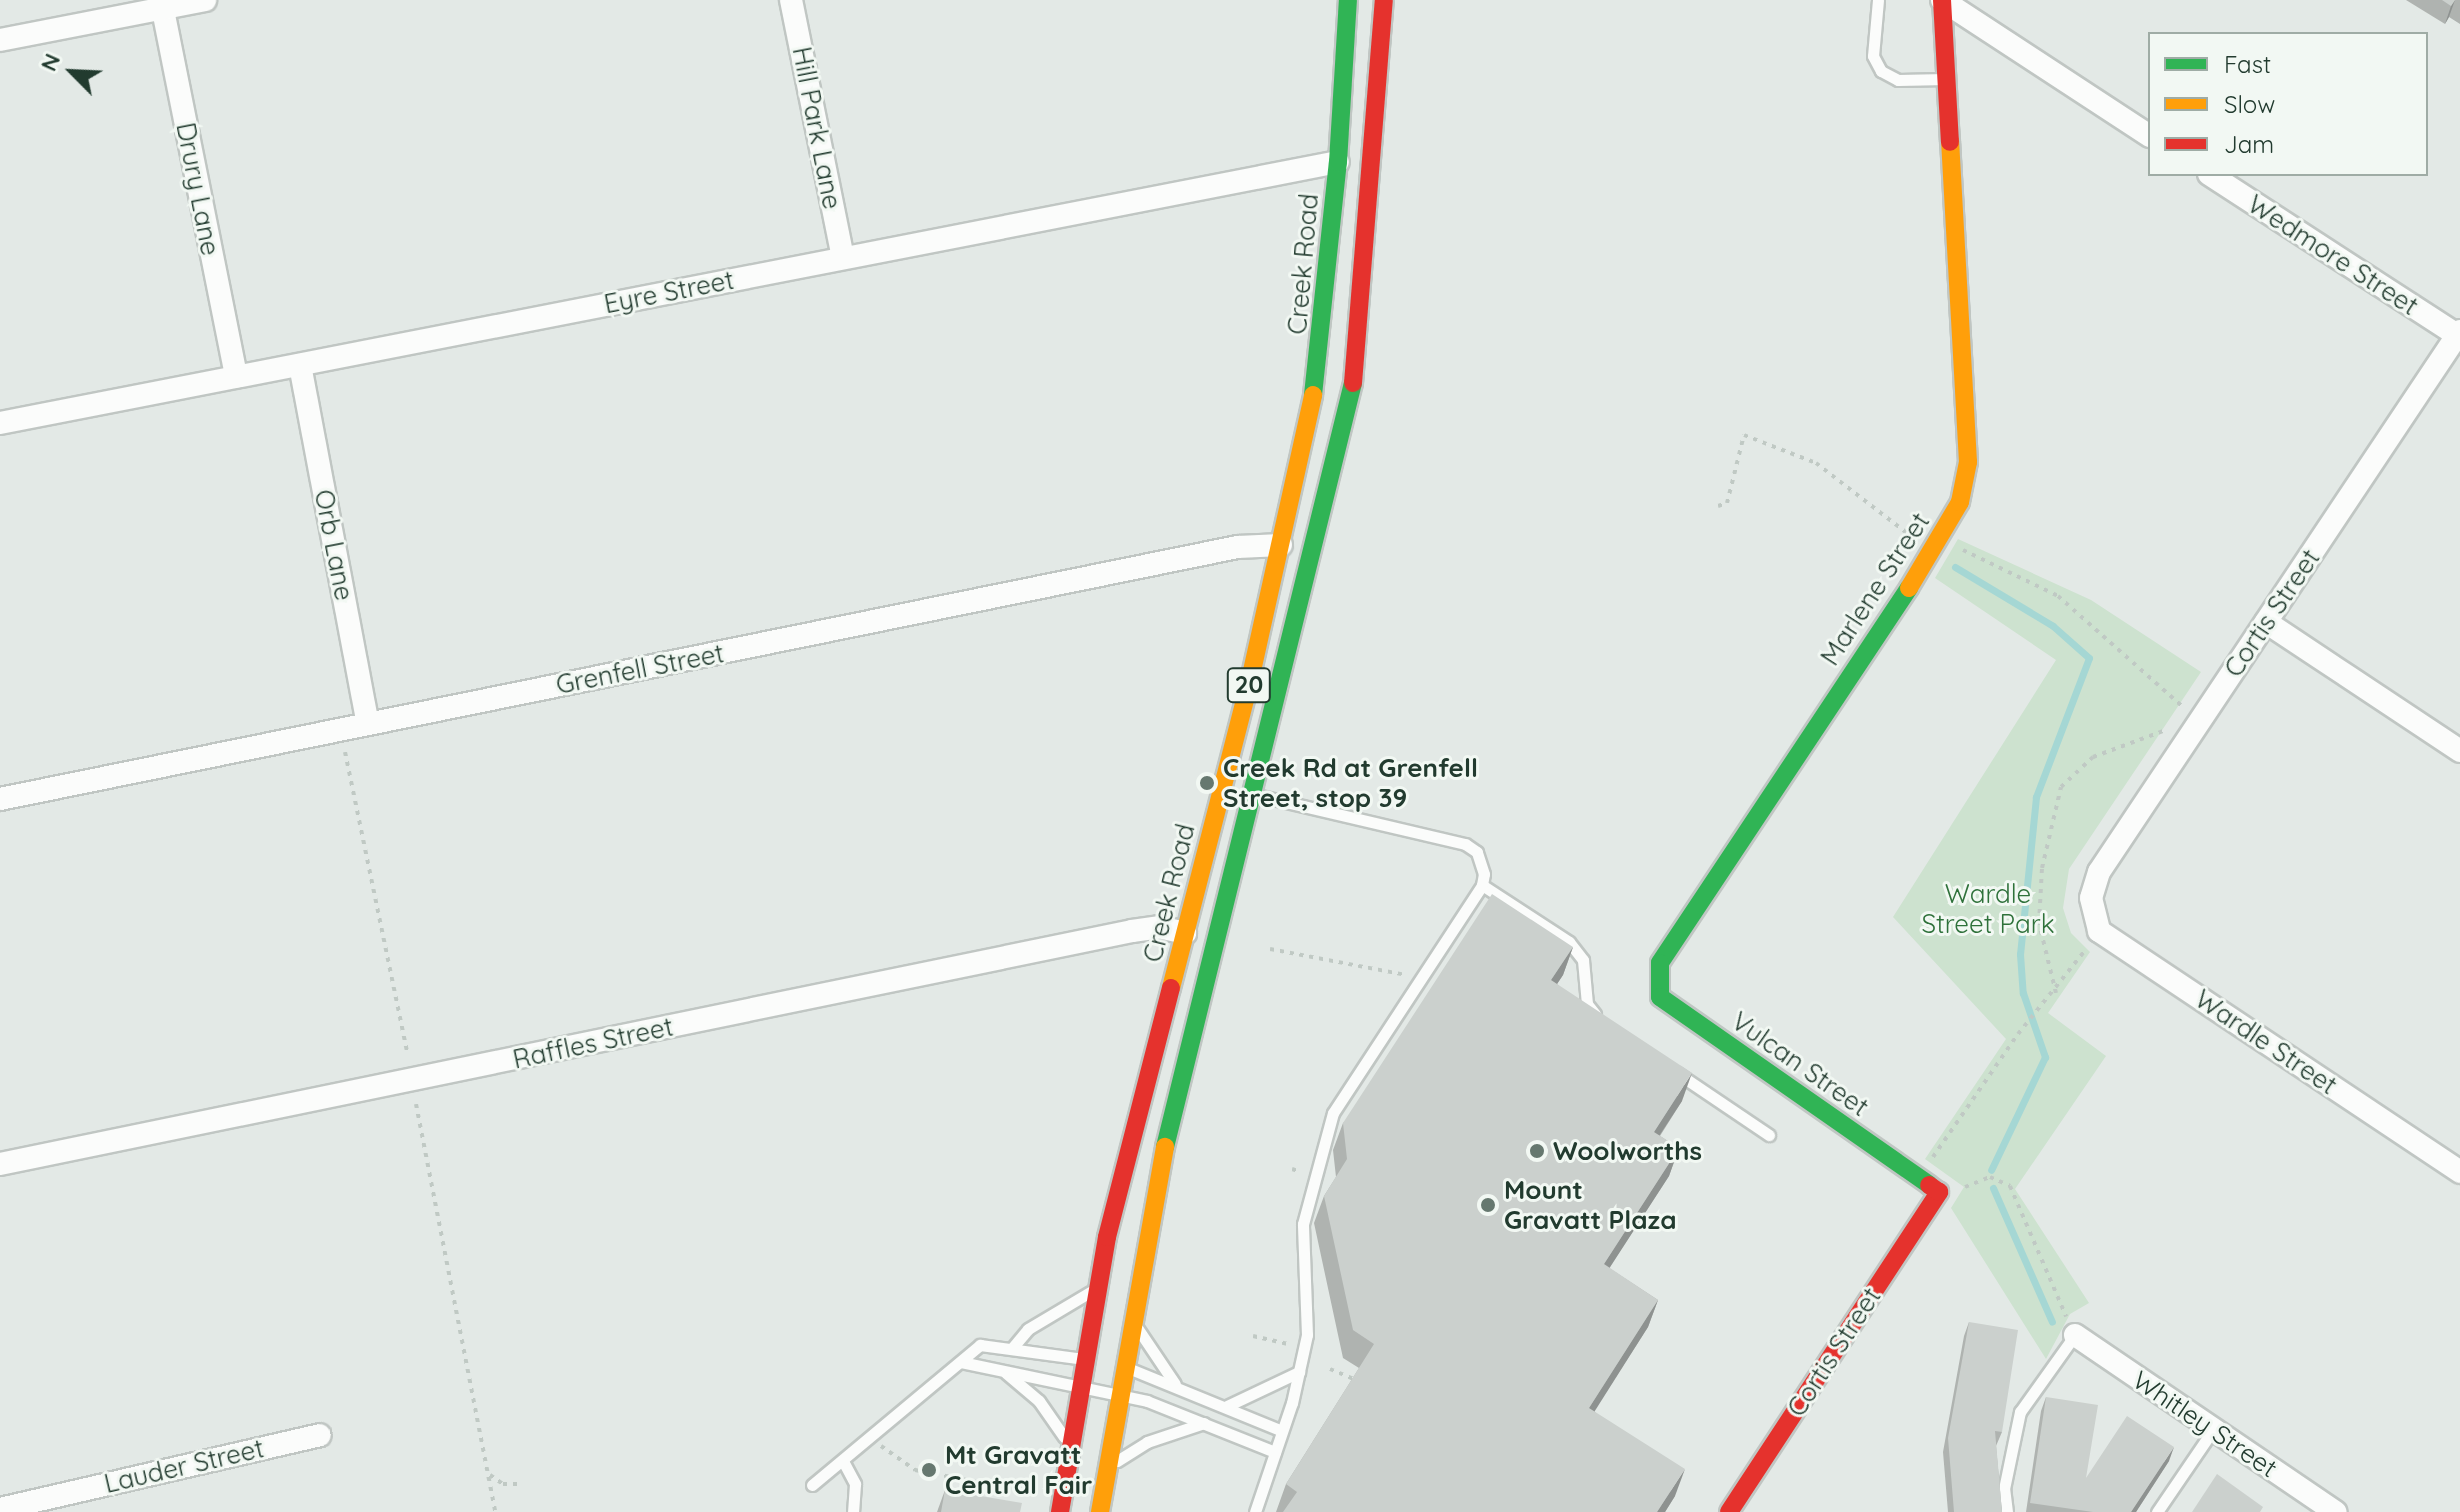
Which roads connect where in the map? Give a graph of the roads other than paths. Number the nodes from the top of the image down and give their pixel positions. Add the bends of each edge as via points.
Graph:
1 (205, 0) edge
2 (791, 0) edge
3 (1348, 0) edge
4 (1384, 0) edge
5 (1878, 0) edge
6 (1942, 0) edge
7 (162, 4) edge
8 (0, 40) edge
9 (1946, 79) junction
10 (2148, 135) edge
11 (1338, 162) junction
12 (2212, 176) edge
13 (843, 257) junction
14 (2459, 335) edge
15 (300, 365) junction
16 (236, 377) junction
17 (0, 423) edge
18 (1281, 545) junction
19 (2266, 622) junction
20 (368, 724) junction
21 (2460, 751) edge
22 (1253, 794) junction
23 (0, 799) edge
24 (1482, 885) junction
25 (2099, 931) joint
26 (1185, 933) junction
27 (1660, 963) joint
28 (1612, 1028) edge
29 (1664, 1064) edge
30 (1769, 1135) dead end
31 (0, 1164) edge
32 (2460, 1172) edge
33 (1939, 1192) joint
34 (1097, 1288) junction
35 (1130, 1319) junction
36 (2075, 1335) joint
37 (1013, 1347) junction
38 (1090, 1361) junction
39 (961, 1362) junction
40 (1116, 1365) junction
41 (1299, 1372) junction
42 (1006, 1373) junction
43 (1175, 1384) junction
44 (1080, 1386) junction
45 (1118, 1393) junction
46 (1227, 1406) junction
47 (1204, 1423) junction
48 (2213, 1430) junction
49 (1282, 1431) junction
50 (320, 1435) dead end
51 (1071, 1445) junction
52 (1275, 1452) junction
53 (843, 1461) junction
54 (1106, 1467) junction
55 (812, 1485) dead end
56 (0, 1509) edge
57 (853, 1512) edge
58 (1060, 1512) edge
59 (1100, 1512) edge
60 (1255, 1512) edge
61 (1729, 1512) edge
62 (2007, 1512) edge
63 (2157, 1512) edge
64 (2335, 1512) edge

1 - 7 street
2 - 13 street, Hill Park Lane
3 - 11 main road, Creek Road / 20
4 - 22 main road, 20 via 1359,343 1343,433
5 - 9 lane via 1873,56 1881,71 1898,80
6 - 9 main road, Marlene Street
6 - 10 street
7 - 8 street
7 - 16 street, Drury Lane
9 - 27 main road, Marlene Street via 1968,462 1960,502 1940,542
11 - 13 street, Eyre Street
11 - 18 main road, Creek Road / 20 via 1320,357
12 - 14 street, Wedmore Street
13 - 15 street, Eyre Street
14 - 19 street, Cortis Street
15 - 16 street, Eyre Street
15 - 20 street, Orb Lane
16 - 17 street, Eyre Street
18 - 20 street, Grenfell Street via 1222,550
18 - 26 main road, Creek Road / 20
19 - 21 street
19 - 25 street, Cortis Street via 2099,872 2091,898
20 - 23 street, Grenfell Street
22 - 24 lane via 1465,844 1477,852
22 - 35 main road, 20 via 1152,1198
24 - 28 lane via 1569,942 1583,960 1587,1004
24 - 41 lane via 1333,1113 1303,1224 1309,1315
25 - 32 street, Wardle Street
26 - 31 street, Raffles Street via 1159,927 1132,931
26 - 34 main road, Creek Road / 20
27 - 33 main road, Vulcan Street via 1660,997
29 - 30 lane
33 - 61 main road, Cortis Street
34 - 37 lane via 1028,1329
34 - 38 main road, Creek Road / 20
35 - 40 main road, 20
35 - 43 lane
36 - 48 street, Whitley Street
36 - 62 lane via 2020,1412 2004,1489
37 - 38 lane
37 - 39 lane via 980,1345
38 - 44 main road, Creek Road / 20
39 - 42 lane
39 - 53 lane
40 - 43 lane
40 - 45 main road, 20
41 - 46 lane
41 - 49 lane
42 - 44 lane
42 - 51 lane via 1039,1401
43 - 46 lane
44 - 45 lane
44 - 51 main road, Creek Road / 20
45 - 47 lane
45 - 54 main road, 20
46 - 49 lane
47 - 52 lane
47 - 54 lane via 1147,1442
48 - 63 lane
48 - 64 street, Whitley Street
49 - 52 lane
50 - 56 street, Lauder Street
51 - 58 main road, Creek Road / 20
52 - 60 lane
53 - 55 lane
53 - 57 lane via 855,1484
54 - 59 main road, 20

